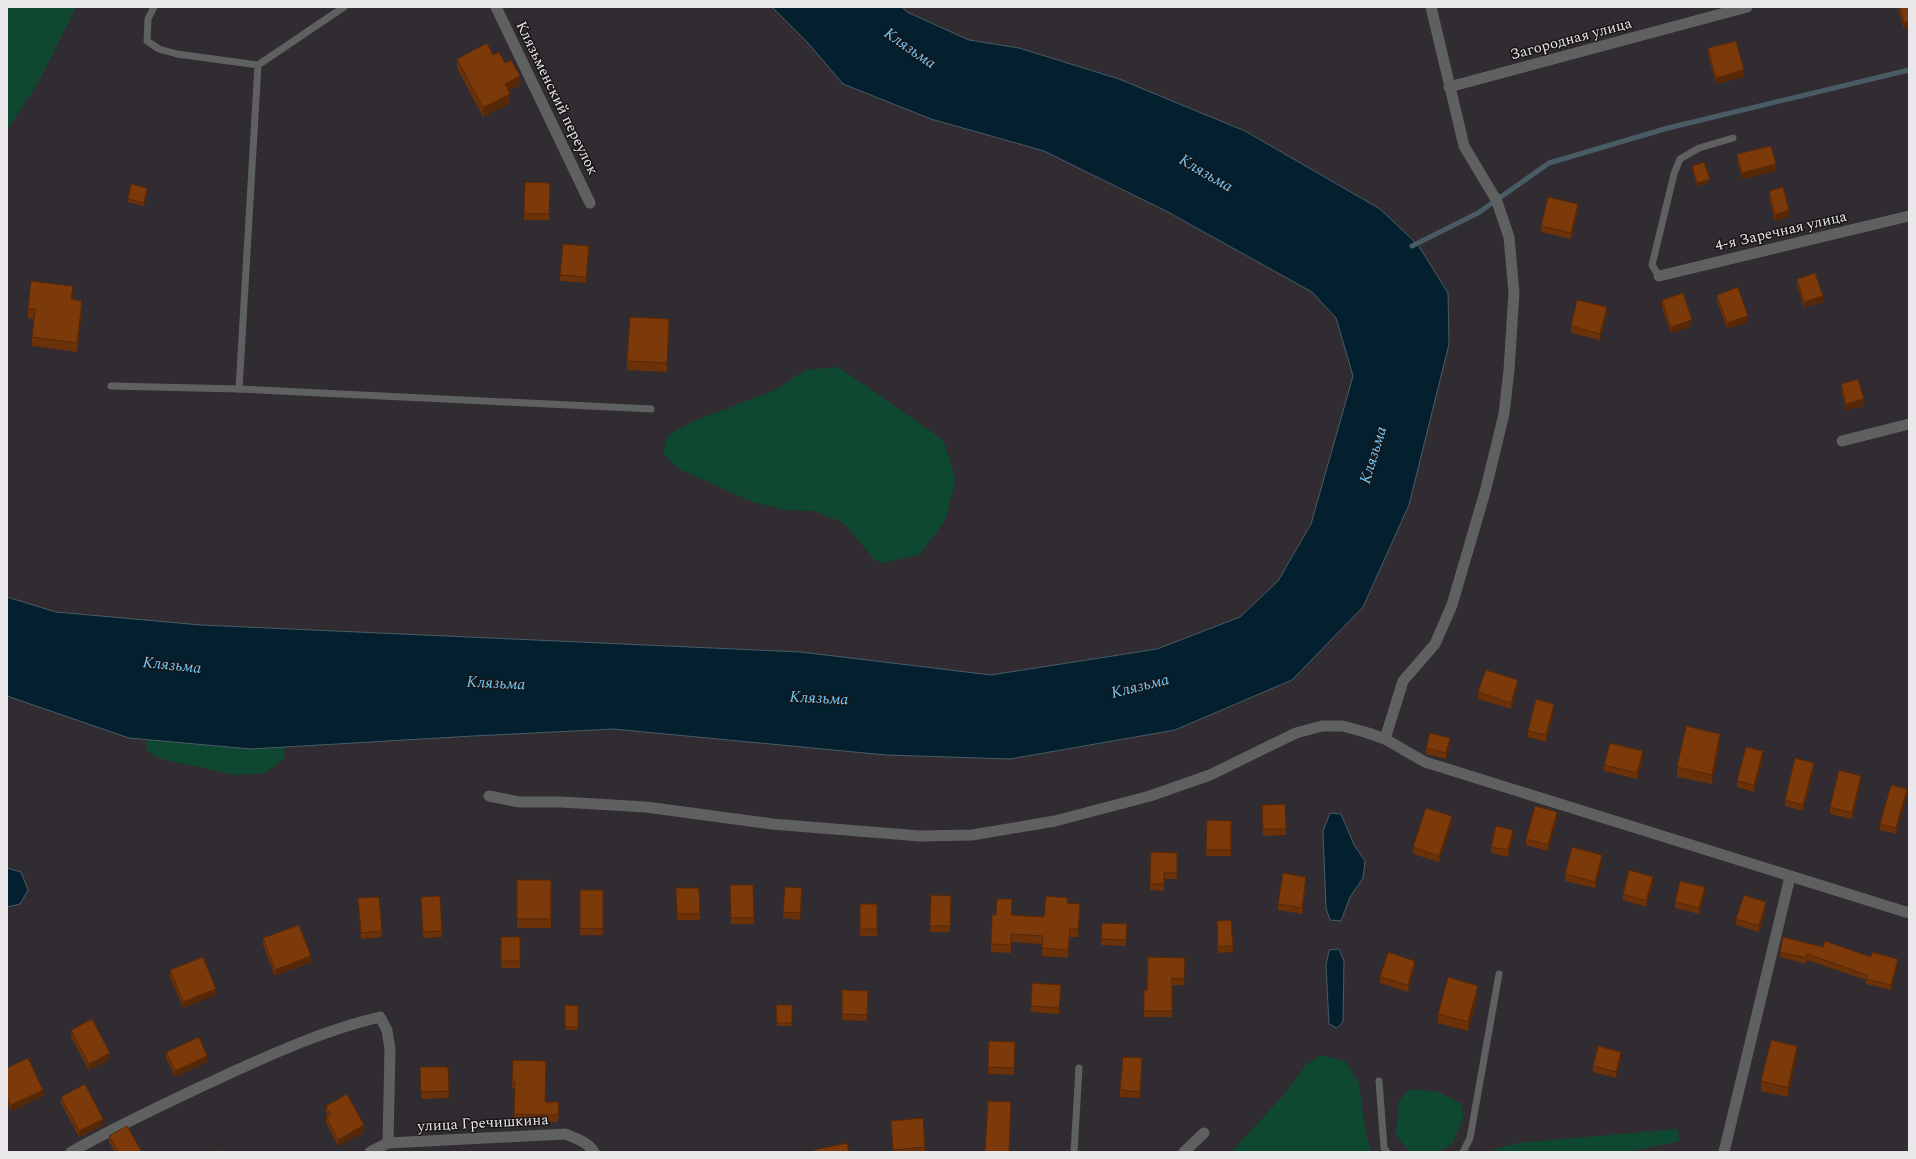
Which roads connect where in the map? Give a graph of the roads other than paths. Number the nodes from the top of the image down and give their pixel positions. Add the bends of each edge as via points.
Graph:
1 (154, 7) edge
2 (344, 7) edge
3 (496, 7) edge
4 (1431, 7) edge
5 (1747, 7) edge
6 (258, 65) junction
7 (1449, 87) junction
8 (1733, 138) dead end
9 (590, 203) dead end
10 (1909, 216) edge
11 (1659, 276) joint
12 (110, 386) dead end
13 (239, 389) junction
14 (651, 409) dead end
15 (1909, 424) edge
16 (1842, 441) dead end
17 (1385, 739) junction
18 (489, 796) dead end
19 (1790, 877) junction
20 (1909, 913) edge
21 (1499, 974) dead end
22 (1079, 1068) dead end
23 (1379, 1081) dead end
24 (1204, 1133) dead end
25 (388, 1143) junction
26 (71, 1152) edge
27 (370, 1152) edge
28 (594, 1152) edge
29 (1074, 1152) edge
30 (1184, 1152) edge
31 (1387, 1152) edge
32 (1463, 1152) edge
33 (1724, 1152) edge

1 - 6 lane via 148,19 147,41 158,49
2 - 6 lane
3 - 9 street, Клязьменский переулок
4 - 7 street
5 - 7 street, Загородная улица
6 - 13 lane
7 - 17 street via 1464,146 1497,201 1509,237 1514,293 1509,370 1504,414 1485,492 1452,605 1434,644 1403,681
8 - 11 lane via 1699,148 1680,159 1652,265
10 - 11 street, 4-я Заречная улица
12 - 13 lane
13 - 14 lane
15 - 16 street
17 - 18 street via 1343,726 1322,726 1296,732 1210,775 1150,796 1055,821 972,835 920,836 772,824 646,807 519,802
17 - 19 street via 1425,762
19 - 20 street
19 - 33 street
21 - 32 lane via 1470,1138
22 - 29 lane
23 - 31 lane via 1384,1148
24 - 30 street
25 - 26 street via 390,1049 387,1030 380,1018 348,1025 294,1045 119,1125
25 - 27 street, улица Гречишкина
25 - 28 street, улица Гречишкина via 564,1134 579,1139

